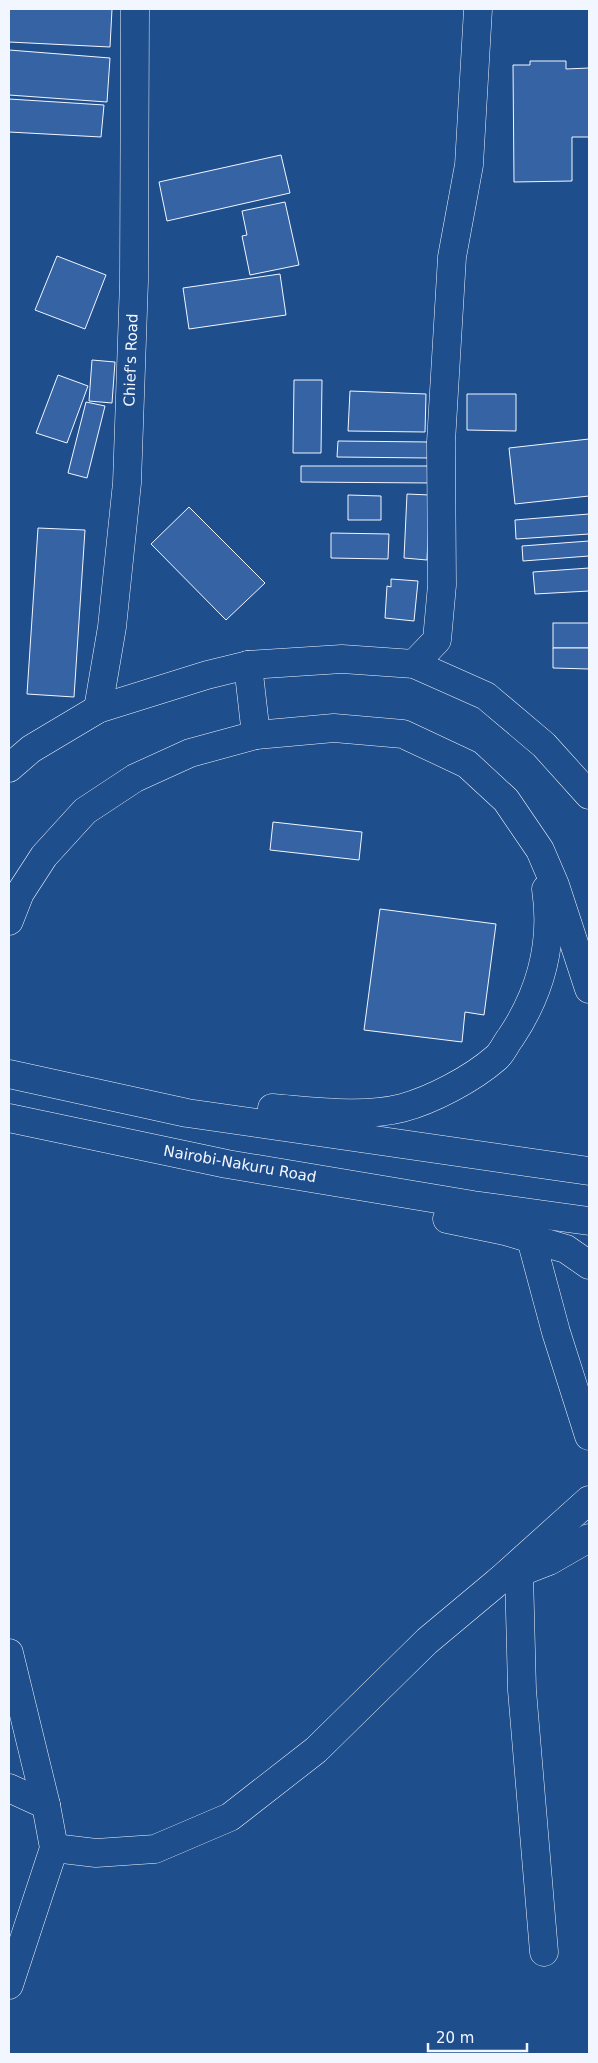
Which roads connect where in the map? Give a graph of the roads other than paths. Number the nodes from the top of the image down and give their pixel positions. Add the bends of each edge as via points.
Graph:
1 (135, 9) edge
2 (478, 9) edge
3 (414, 664) junction
4 (248, 665) junction
5 (98, 709) junction
6 (256, 735) junction
7 (9, 768) edge
8 (589, 796) edge
9 (540, 850) junction
10 (9, 920) edge
11 (589, 989) edge
12 (9, 1074) edge
13 (186, 1113) junction
14 (9, 1118) edge
15 (227, 1164) junction
16 (589, 1171) edge
17 (589, 1221) edge
18 (531, 1239) junction
19 (589, 1265) edge
20 (589, 1436) edge
21 (589, 1500) edge
22 (589, 1538) edge
23 (510, 1576) junction
24 (9, 1653) edge
25 (9, 1788) edge
26 (46, 1806) junction
27 (54, 1848) junction
28 (544, 1952) dead end
29 (9, 1985) edge

1 - 5 main road, Chief's Road via 134,281 127,484 112,627
2 - 3 main road via 469,166 452,257 441,442 442,585 437,640
3 - 4 main road via 342,659
3 - 8 main road via 486,696 544,745
4 - 5 main road
4 - 6 main road
5 - 7 main road via 31,749
6 - 9 main road via 334,728 403,734 467,764 506,800
6 - 10 main road via 190,753 135,778 85,811 44,856 20,893
9 - 11 main road via 555,885
9 - 13 main road via 549,912 543,971 524,1017 497,1058 454,1087 402,1108 351,1113 265,1108
12 - 13 main road
13 - 16 main road
14 - 15 main road, Nairobi-Nakuru Road
15 - 17 main road, Nairobi-Nakuru Road
15 - 18 main road via 355,1201
18 - 19 main road via 566,1250
18 - 20 main road
21 - 23 main road
22 - 23 main road via 549,1561
23 - 27 main road via 427,1641 316,1750 230,1817 155,1849 96,1853
23 - 28 main road
24 - 26 main road
25 - 26 main road
26 - 27 main road
27 - 29 main road

